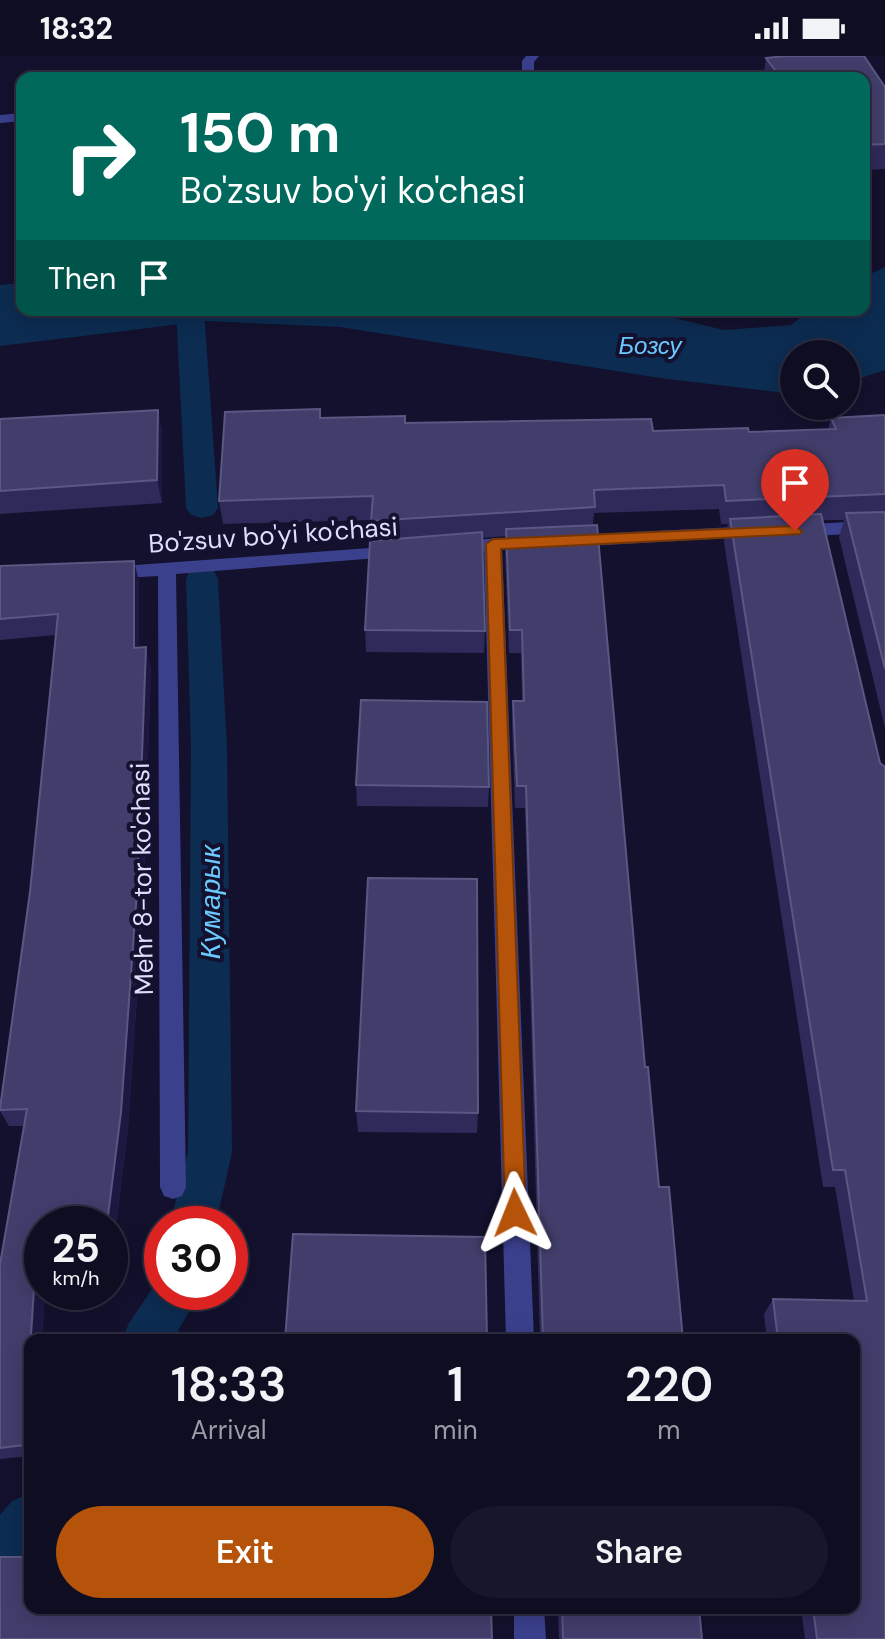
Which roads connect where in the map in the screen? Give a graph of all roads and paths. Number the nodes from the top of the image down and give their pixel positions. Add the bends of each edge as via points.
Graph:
1 (885, 526) edge
2 (493, 544) junction
3 (167, 571) junction
4 (91, 574) edge
5 (173, 1187) dead end
6 (520, 1334) edge
7 (529, 1614) edge
8 (530, 1639) edge

1 - 2 street, Bo'zsuv bo'yi ko'chasi via 827,537
2 - 3 street, Bo'zsuv bo'yi ko'chasi
2 - 6 street
3 - 4 street, Bo'zsuv bo'yi ko'chasi
3 - 5 street, Mehr 8-tor ko'chasi
7 - 8 street

